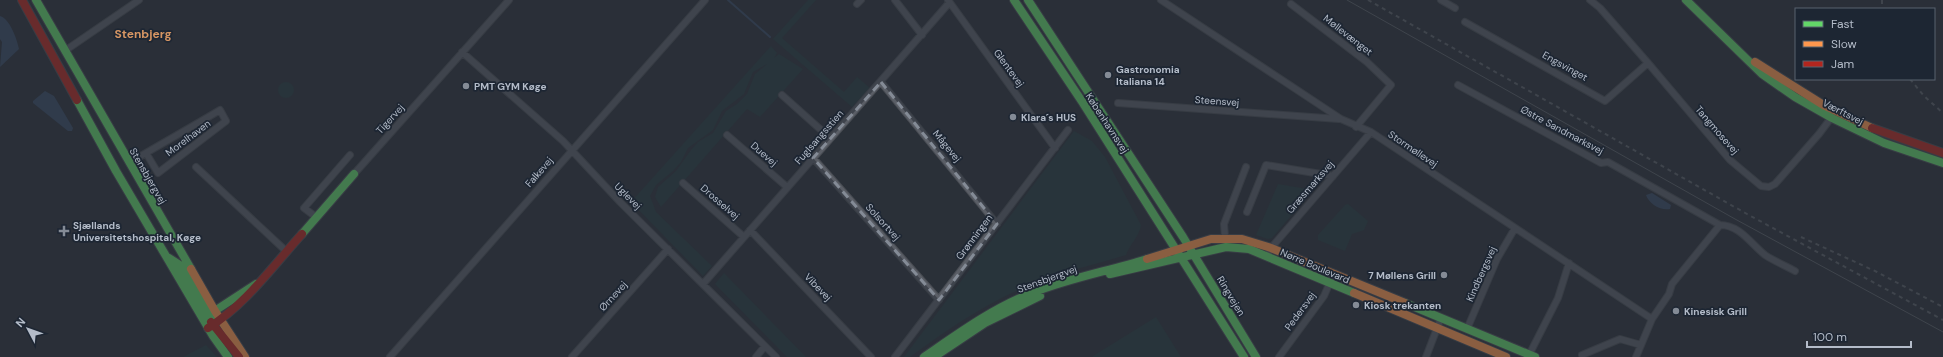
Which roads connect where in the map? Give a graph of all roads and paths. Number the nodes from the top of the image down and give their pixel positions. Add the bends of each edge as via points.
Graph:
1 (22, 0) edge
2 (36, 0) edge
3 (139, 0) edge
4 (509, 0) edge
5 (705, 0) edge
6 (895, 0) edge
7 (1014, 0) edge
8 (1028, 0) edge
9 (1160, 0) edge
10 (1441, 0) edge
11 (1590, 0) edge
12 (1686, 0) edge
13 (948, 1) edge
14 (1291, 4) dead end
15 (1455, 8) dead end
16 (1465, 22) dead end
17 (922, 35) junction
18 (66, 50) junction
19 (50, 51) junction
20 (462, 52) junction
21 (57, 63) junction
22 (1648, 63) junction
23 (881, 82) junction
24 (1458, 85) dead end
25 (782, 95) dead end
26 (1118, 103) dead end
27 (1319, 105) junction
28 (1833, 115) junction
29 (1316, 118) junction
30 (1341, 119) junction
31 (1356, 127) junction
32 (1068, 130) dead end
33 (1371, 132) junction
34 (727, 135) dead end
35 (830, 138) junction
36 (1054, 148) junction
37 (571, 150) junction
38 (146, 153) junction
39 (1943, 153) edge
40 (350, 155) dead end
41 (813, 158) junction
42 (129, 163) junction
43 (1943, 163) edge
44 (196, 168) dead end
45 (1246, 168) dead end
46 (354, 174) joint
47 (1333, 176) junction
48 (683, 183) dead end
49 (787, 187) junction
50 (1247, 212) dead end
51 (316, 217) junction
52 (997, 224) junction
53 (1720, 225) junction
54 (1515, 228) junction
55 (750, 230) junction
56 (744, 237) junction
57 (1225, 237) junction
58 (1189, 246) junction
59 (1271, 248) junction
60 (668, 249) junction
61 (1176, 250) junction
62 (286, 251) junction
63 (1195, 255) junction
64 (1267, 257) junction
65 (1181, 258) junction
66 (1569, 263) junction
67 (1795, 271) dead end
68 (1334, 273) junction
69 (262, 279) junction
70 (1330, 283) junction
71 (703, 284) junction
72 (939, 300) junction
73 (209, 315) junction
74 (1441, 318) junction
75 (1652, 319) junction
76 (214, 324) junction
77 (1437, 328) junction
78 (1467, 329) junction
79 (1641, 345) junction
80 (765, 346) junction
81 (1582, 355) dead end
82 (1532, 356) edge
83 (228, 357) edge
84 (238, 357) edge
85 (245, 357) edge
86 (390, 357) edge
87 (572, 357) edge
88 (756, 357) edge
89 (776, 357) edge
90 (871, 357) edge
91 (895, 357) edge
92 (924, 357) edge
93 (934, 357) edge
94 (1244, 357) edge
95 (1256, 357) edge
96 (1279, 357) edge
97 (1426, 357) edge
98 (1506, 357) edge
99 (1636, 357) edge

1 - 19 street, Stensbjergvej
2 - 18 street, Stensbjergvej
3 - 18 street
4 - 20 street, Tigervej
5 - 37 street, Falkevej
6 - 17 street
7 - 61 street, Københavnsvej
8 - 58 street, Københavnsvej
9 - 27 street, Stormøllevej
10 - 15 street
11 - 22 street, Tangmosevej
12 - 28 street, Værftsvej via 1747,57
13 - 17 street, Fuglsangsstien
13 - 36 street, Glentevej
14 - 31 street, Møllevænget via 1367,62 1391,85
16 - 22 street, Engsvinget via 1605,100
17 - 23 street, Fuglsangsstien
18 - 19 street
18 - 21 street
18 - 42 street, Stensbjergvej
19 - 21 street, Stensbjergvej
20 - 37 street, Uglevej
20 - 46 street, Tigervej
21 - 73 street, Stensbjergvej via 116,171 168,257
22 - 28 street, Tangmosevej via 1730,160 1763,187 1776,184
23 - 35 street, Fuglsangsstien
23 - 52 street, Mågevej
24 - 53 street, Østre Sandmarksvej via 1601,163 1608,162
25 - 35 street
26 - 29 street, Steensvej
27 - 29 street
27 - 30 street, Stormøllevej
28 - 39 street, Værftsvej via 1887,136
28 - 43 street, Værftsvej via 1884,143
29 - 30 street, Steensvej
30 - 31 street, Stormøllevej
31 - 33 street, Stormøllevej
32 - 36 street, Grønningen
33 - 47 street, Græsmarksvej
33 - 54 street, Stormøllevej
34 - 49 street, Duevej
35 - 41 street, Fuglsangsstien
36 - 52 street, Grønningen
37 - 60 street, Uglevej
37 - 86 street, Falkevej
38 - 38 street, Morelhaven via 158,173 226,121 220,110
38 - 42 street, Morelhaven
40 - 51 street via 304,208
41 - 49 street, Fuglsangsstien
41 - 72 street, Solsortvej
42 - 73 street, Stensbjergvej
44 - 62 street
45 - 57 street via 1224,224
46 - 51 street, Tigervej
47 - 50 street via 1266,165
47 - 59 street, Græsmarksvej
48 - 56 street, Drosselvej
49 - 55 street, Fuglsangsstien
51 - 62 street, Tigervej
52 - 72 street, Grønningen
53 - 67 street, Østre Sandmarksvej via 1728,225 1750,239 1765,255
53 - 75 street via 1672,284 1669,294
54 - 66 street, Stormøllevej
54 - 78 street, Kindbergsvej via 1497,259
55 - 56 street, Fuglsangsstien
55 - 90 street, Vibevej
56 - 71 street, Fuglsangsstien
57 - 58 street, Nørre Boulevard
57 - 59 street, Nørre Boulevard via 1242,238
58 - 61 street, Stensbjergvej
58 - 63 street, Ringvejen
59 - 64 street, Græsmarksvej
59 - 68 street, Nørre Boulevard
60 - 71 street, Uglevej
60 - 87 street, Ørnevej
61 - 65 street, Københavnsvej
61 - 92 street, Stensbjergvej via 1031,293 982,317
62 - 69 street, Tigervej
63 - 64 street, Nørre Boulevard via 1237,247
63 - 65 street, Nørre Boulevard
63 - 95 street, Ringvejen
64 - 70 street, Nørre Boulevard
65 - 93 street, Stensbjergvej via 1100,277 1033,298 985,323
65 - 94 street, Ringvejen
66 - 75 street, Stormøllevej
66 - 82 street via 1558,298
68 - 70 street, Pedersvej
68 - 74 street, Nørre Boulevard
69 - 73 street, Tigervej
69 - 76 street, Tigervej via 250,296
70 - 77 street, Nørre Boulevard
70 - 96 street, Pedersvej via 1324,296
71 - 80 street, Uglevej
72 - 91 street, Grønningen
73 - 76 street, Stensbjergvej
73 - 76 street, Stensbjergvej
74 - 77 street
74 - 78 street, Nørre Boulevard
75 - 79 street
76 - 83 street, Stensbjergvej
76 - 84 street, Stensbjergvej
76 - 85 street, Stensbjergvej
77 - 97 street
77 - 98 street, Nørre Boulevard
78 - 82 street, Nørre Boulevard
79 - 81 street via 1620,339
79 - 99 street
80 - 88 street
80 - 89 street, Uglevej

